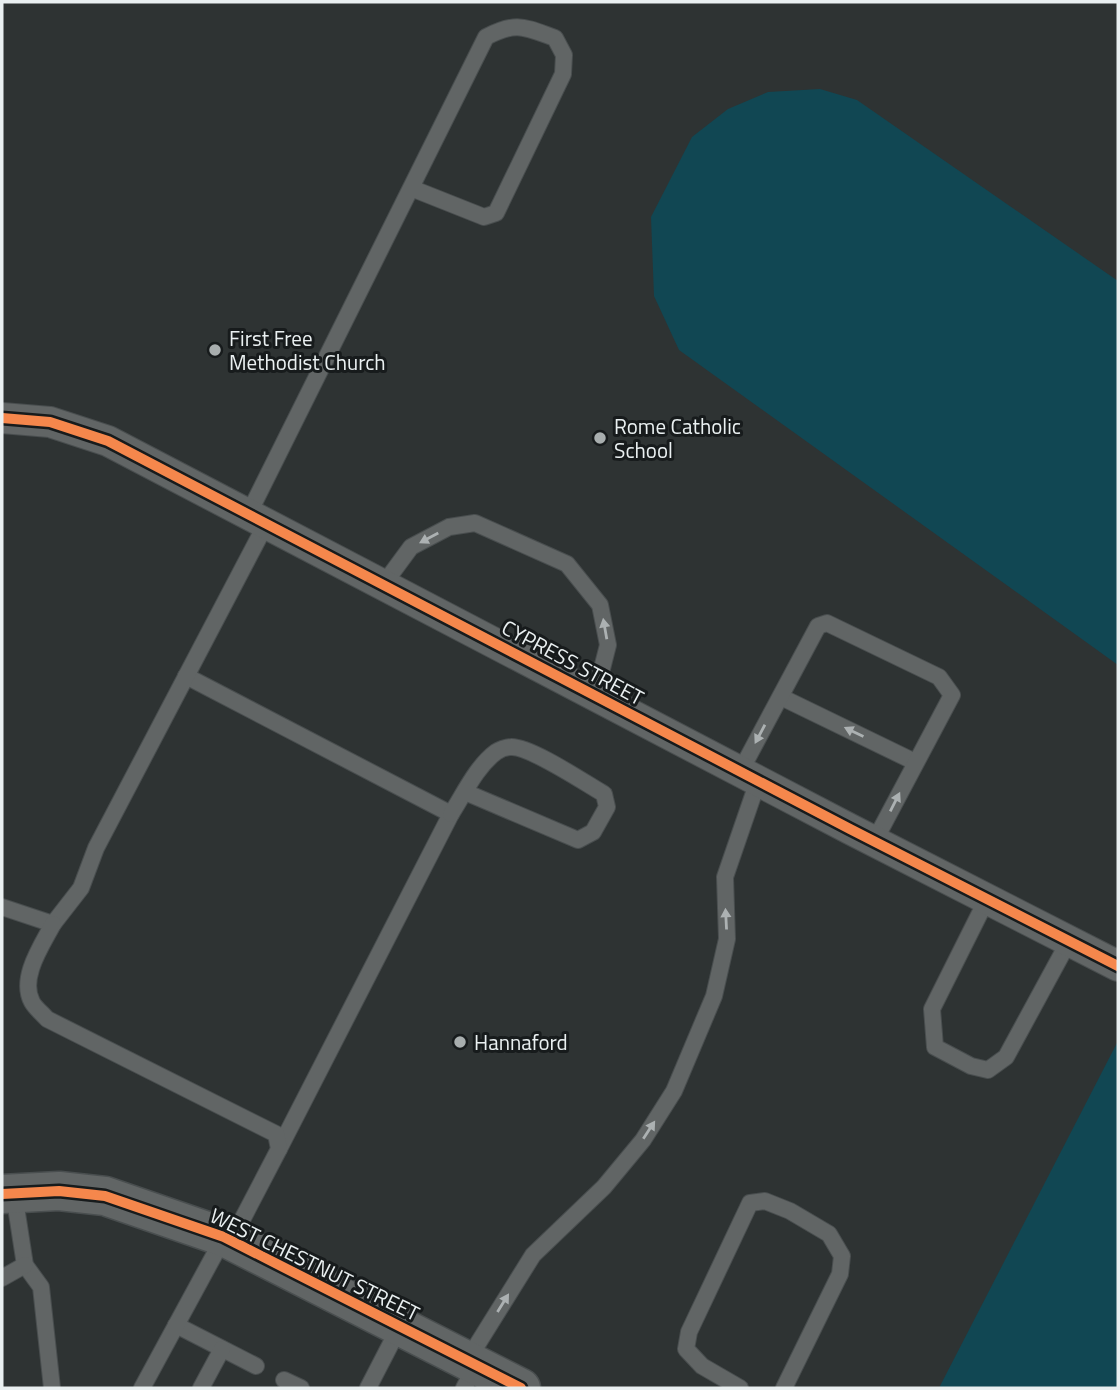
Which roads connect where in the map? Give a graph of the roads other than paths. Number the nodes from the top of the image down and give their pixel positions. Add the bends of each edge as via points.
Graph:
1 (411, 188) junction
2 (2, 418) edge
3 (257, 519) junction
4 (383, 585) junction
5 (186, 676) junction
6 (595, 696) junction
7 (780, 697) junction
8 (915, 762) junction
9 (749, 777) junction
10 (465, 792) junction
11 (451, 814) junction
12 (874, 842) junction
13 (987, 899) junction
14 (2, 907) edge
15 (53, 924) junction
16 (1069, 941) junction
17 (1118, 966) edge
18 (279, 1149) junction
19 (8, 1194) edge
20 (228, 1239) junction
21 (25, 1265) junction
22 (2, 1278) edge
23 (176, 1325) junction
24 (400, 1326) junction
25 (222, 1349) junction
26 (256, 1366) dead end
27 (469, 1371) edge
28 (284, 1380) dead end
29 (52, 1388) edge
30 (142, 1388) edge
31 (201, 1388) edge
32 (301, 1388) edge
33 (368, 1388) edge
34 (521, 1388) edge
35 (740, 1388) edge
36 (784, 1388) edge

1 - 1 lane via 486,37 519,26 555,38 564,55 563,74 496,213 484,217
1 - 3 lane
2 - 3 street, CYPRESS STREET via 50,422 108,441
3 - 4 street, CYPRESS STREET
3 - 5 lane
4 - 6 street, CYPRESS STREET
6 -> 4 lane via 608,645 600,605 567,564 475,523 449,527 411,547
5 - 11 lane
5 - 15 lane via 96,848 80,888
6 - 9 street, CYPRESS STREET
8 -> 7 lane
7 - 8 lane via 818,626 827,623 939,677 952,695
7 -> 9 lane
12 -> 8 lane
9 - 12 street, CYPRESS STREET
27 -> 9 lane via 533,1255 604,1187 643,1140 674,1091 714,996 727,939 724,877
10 - 10 lane via 488,759 498,750 512,747 531,752 604,794 607,807 593,832 578,840
10 - 11 lane
11 - 18 lane
12 - 13 street, CYPRESS STREET
13 - 16 street, CYPRESS STREET
13 - 16 lane via 932,1009 935,1047 971,1066 988,1070 1006,1057
14 - 15 lane
15 - 18 lane via 35,959 28,986 32,1003 47,1018 276,1134
16 - 17 street, CYPRESS STREET
18 - 20 lane
19 - 20 street, WEST CHESTNUT STREET via 59,1191 105,1196
19 - 21 lane
20 - 23 lane
20 - 24 street, WEST CHESTNUT STREET
21 - 22 lane
21 - 29 lane via 41,1287
23 - 25 lane
23 - 30 lane
24 - 27 street, WEST CHESTNUT STREET
24 - 33 lane
25 - 26 lane
25 - 31 lane
27 - 34 street, WEST CHESTNUT STREET
28 - 32 lane
35 - 36 lane via 702,1366 686,1349 689,1332 750,1203 765,1201 829,1234 842,1256 840,1274

